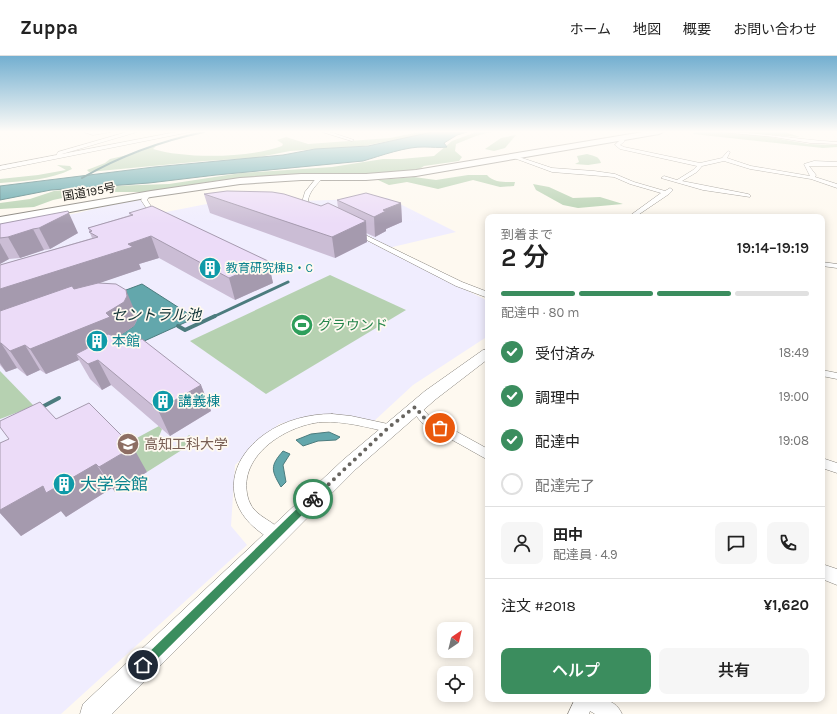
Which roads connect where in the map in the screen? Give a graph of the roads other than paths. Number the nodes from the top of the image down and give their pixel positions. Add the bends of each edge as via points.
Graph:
1 (26, 163) edge
2 (480, 163) edge
3 (532, 163) edge
4 (686, 163) edge
5 (711, 163) edge
6 (736, 163) edge
7 (812, 163) edge
8 (822, 163) edge
9 (837, 164) edge
10 (700, 166) junction
11 (0, 168) edge
12 (320, 177) junction
13 (664, 178) dead end
14 (812, 178) junction
15 (680, 182) junction
16 (837, 186) edge
17 (666, 193) junction
18 (146, 195) junction
19 (748, 196) dead end
20 (153, 214) edge
21 (321, 214) edge
22 (635, 214) edge
23 (0, 221) edge
24 (345, 226) edge
25 (825, 264) edge
26 (837, 266) edge
27 (485, 294) edge
28 (485, 355) edge
29 (825, 374) edge
30 (837, 376) edge
31 (415, 407) junction
32 (388, 428) junction
33 (485, 453) edge
34 (825, 464) edge
35 (837, 468) edge
36 (276, 536) junction
37 (825, 572) edge
38 (837, 577) edge
39 (584, 702) edge
40 (594, 702) edge
41 (93, 714) edge
42 (578, 714) edge
43 (612, 714) edge

1 - 11 main road
2 - 12 highway, 国道195号 via 409,174
3 - 17 street via 550,169 601,173
4 - 10 street
5 - 10 street
6 - 14 street
7 - 14 street via 806,165 813,175
8 - 9 street
10 - 15 street
12 - 18 highway, 国道195号 via 240,181
12 - 21 street via 306,192 305,202
13 - 15 street
14 - 16 street
15 - 17 street
15 - 19 street
17 - 22 street
18 - 20 street via 144,200
18 - 23 highway, 国道195号
24 - 27 street via 459,284
25 - 26 street
28 - 31 main road
29 - 30 street
31 - 32 main road
31 - 33 street via 426,420
32 - 36 main road
32 - 36 street via 332,418 312,419 274,433 261,443 245,464 240,491 242,502 256,521
34 - 35 street
36 - 41 main road
37 - 38 street
39 - 42 street
40 - 43 street

